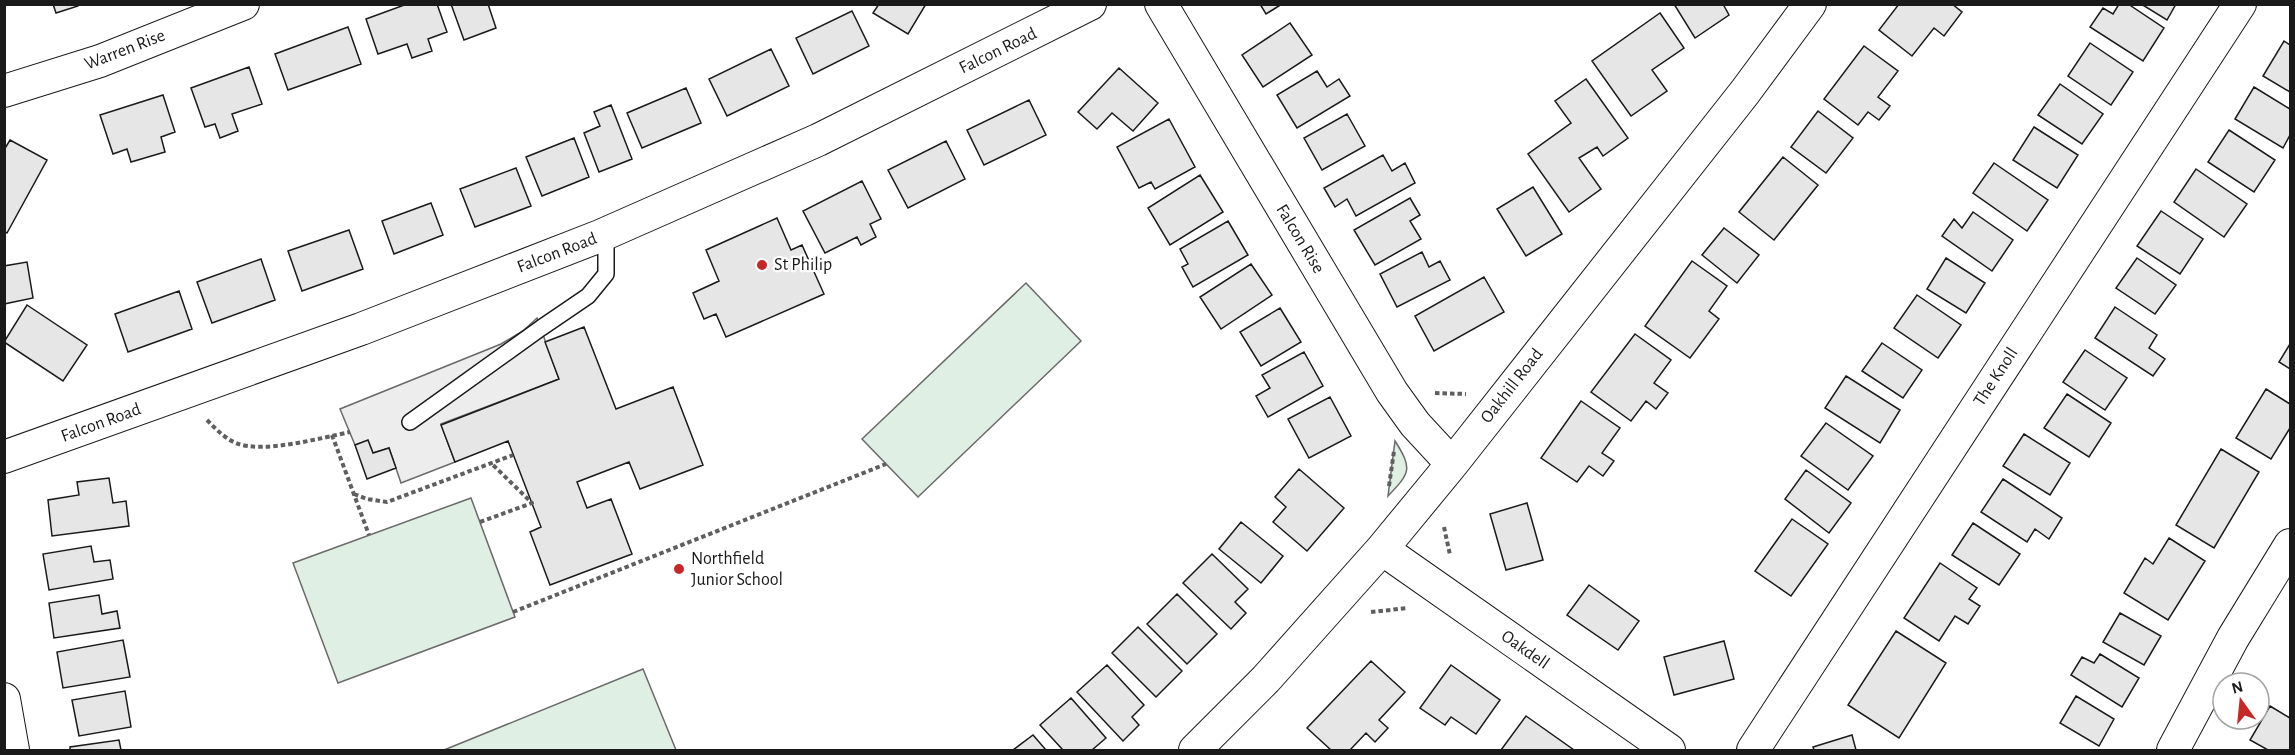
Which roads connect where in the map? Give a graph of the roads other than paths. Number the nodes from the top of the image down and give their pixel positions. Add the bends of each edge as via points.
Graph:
1 (243, 4) edge
2 (1090, 4) edge
3 (1161, 4) edge
4 (1810, 4) edge
5 (2240, 4) edge
6 (1043, 15) edge
7 (4, 91) edge
8 (600, 236) junction
9 (410, 422) dead end
10 (4, 457) edge
11 (1452, 464) junction
12 (2290, 545) edge
13 (1382, 549) junction
14 (4, 699) edge
15 (13, 750) edge
16 (1195, 750) edge
17 (1669, 750) edge
18 (1753, 750) edge
19 (2173, 750) edge

1 - 7 street, Warren Rise via 100,61
2 - 6 street, Falcon Road
3 - 11 street, Falcon Rise via 1392,392
4 - 11 street, Oakhill Road
5 - 18 street, The Knoll
6 - 8 street, Falcon Road via 818,140
8 - 9 lane via 606,246 606,274 588,296
8 - 10 street, Falcon Road via 361,329
11 - 13 street, Oakhill Road
12 - 19 street via 2233,638
13 - 16 street, Oakhill Road via 1266,679
13 - 17 street, Oakdell
14 - 15 street

